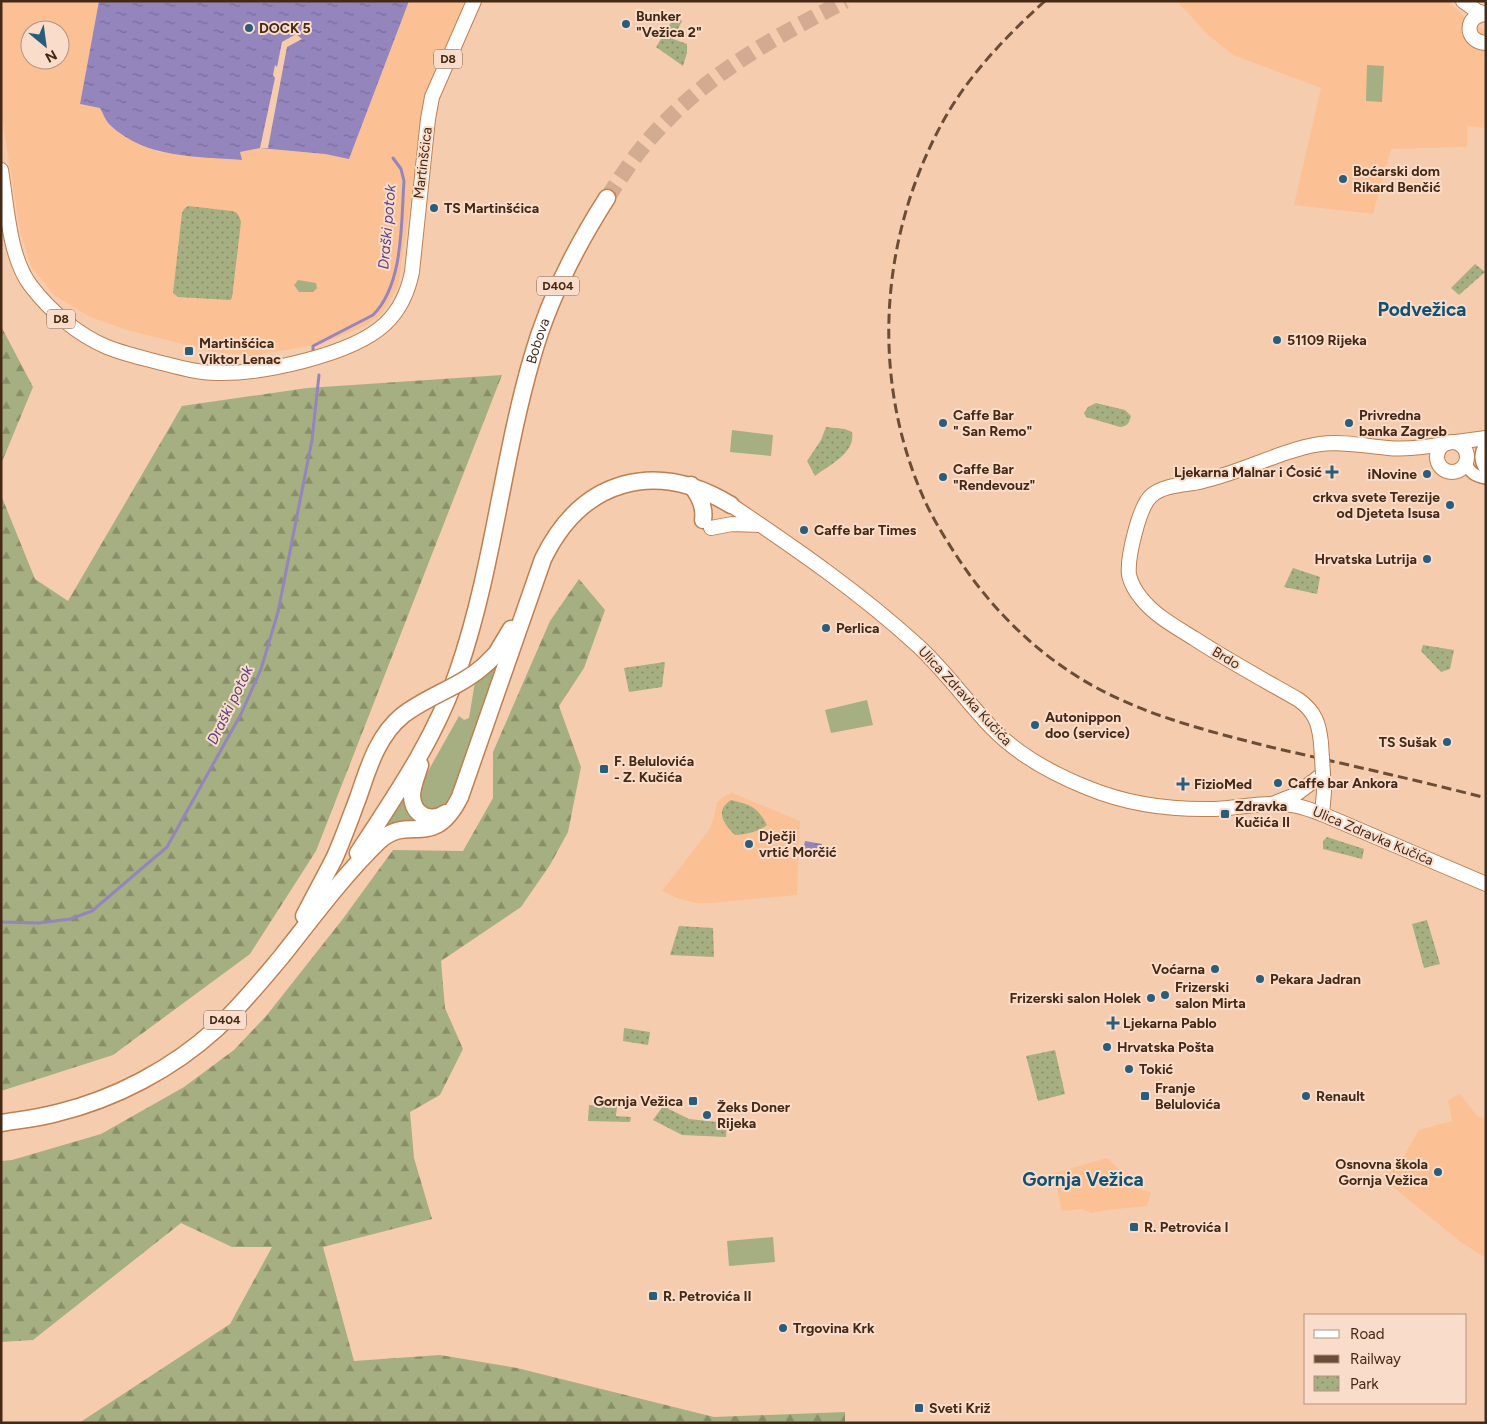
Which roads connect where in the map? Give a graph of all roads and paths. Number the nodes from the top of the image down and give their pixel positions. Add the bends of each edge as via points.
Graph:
1 (474, 1) edge
2 (1465, 3) edge
3 (1486, 14) edge
4 (1472, 20) junction
5 (1486, 43) edge
6 (1, 170) edge
7 (607, 198) tunnel mouth
8 (1486, 438) edge
9 (1452, 443) junction
10 (1486, 443) edge
11 (1415, 449) junction
12 (1438, 460) junction
13 (1467, 460) junction
14 (1486, 470) edge
15 (1486, 478) edge
16 (691, 485) junction
17 (731, 505) joint
18 (707, 524) joint
19 (760, 525) junction
20 (532, 589) junction
21 (414, 773) junction
22 (1323, 774) junction
23 (456, 805) junction
24 (1267, 805) junction
25 (1322, 814) junction
26 (1486, 884) edge
27 (332, 893) junction
28 (281, 957) junction
29 (1, 1123) edge

1 - 6 main road, Martinšćica / D8 via 432,97 408,289 399,308 384,325 363,340 276,367 232,373 210,373 176,366 106,347 61,318 30,286 14,247
2 - 3 main road
2 - 4 main road
3 - 4 main road
4 - 5 main road via 1472,36 1478,42
7 - 21 highway, Bobova / D404 via 580,241 540,333 525,381 464,653
8 - 9 main road
9 - 11 main road
9 - 12 main road via 1444,445 1438,452
9 - 13 main road via 1465,448
10 - 13 main road via 1475,449
10 - 14 street via 1480,456
11 - 12 main road
11 - 22 main road, Brdo, bridge via 1336,442 1318,444 1222,476 1159,490 1146,502 1138,522 1129,568 1131,580 1140,596 1166,621 1310,708 1317,720 1322,743
12 - 13 main road via 1450,471 1460,470
13 - 15 street via 1474,475
16 - 17 highway
16 - 18 highway via 699,496
16 - 20 highway via 643,480 611,489 586,503 557,534
17 - 19 main road, Ulica Zdravka Kučića
18 - 19 main road
19 - 24 main road, Ulica Zdravka Kučića via 820,566 891,622 932,660 994,730 1027,756 1062,777 1115,798 1148,805 1215,809
20 - 23 highway
20 - 28 highway, bridge via 506,638 487,663 472,676 422,702 387,732 373,756 327,875
21 - 23 highway via 412,798 422,816 435,818
21 - 27 highway, D404
22 - 24 main road via 1295,796
22 - 25 main road, Brdo
23 - 27 highway via 435,827 395,832 382,838
24 - 25 main road, Ulica Zdravka Kučića via 1296,806
25 - 26 main road, Ulica Zdravka Kučića
27 - 28 highway, D404
28 - 29 highway, D404 via 216,1029 159,1072 86,1104

